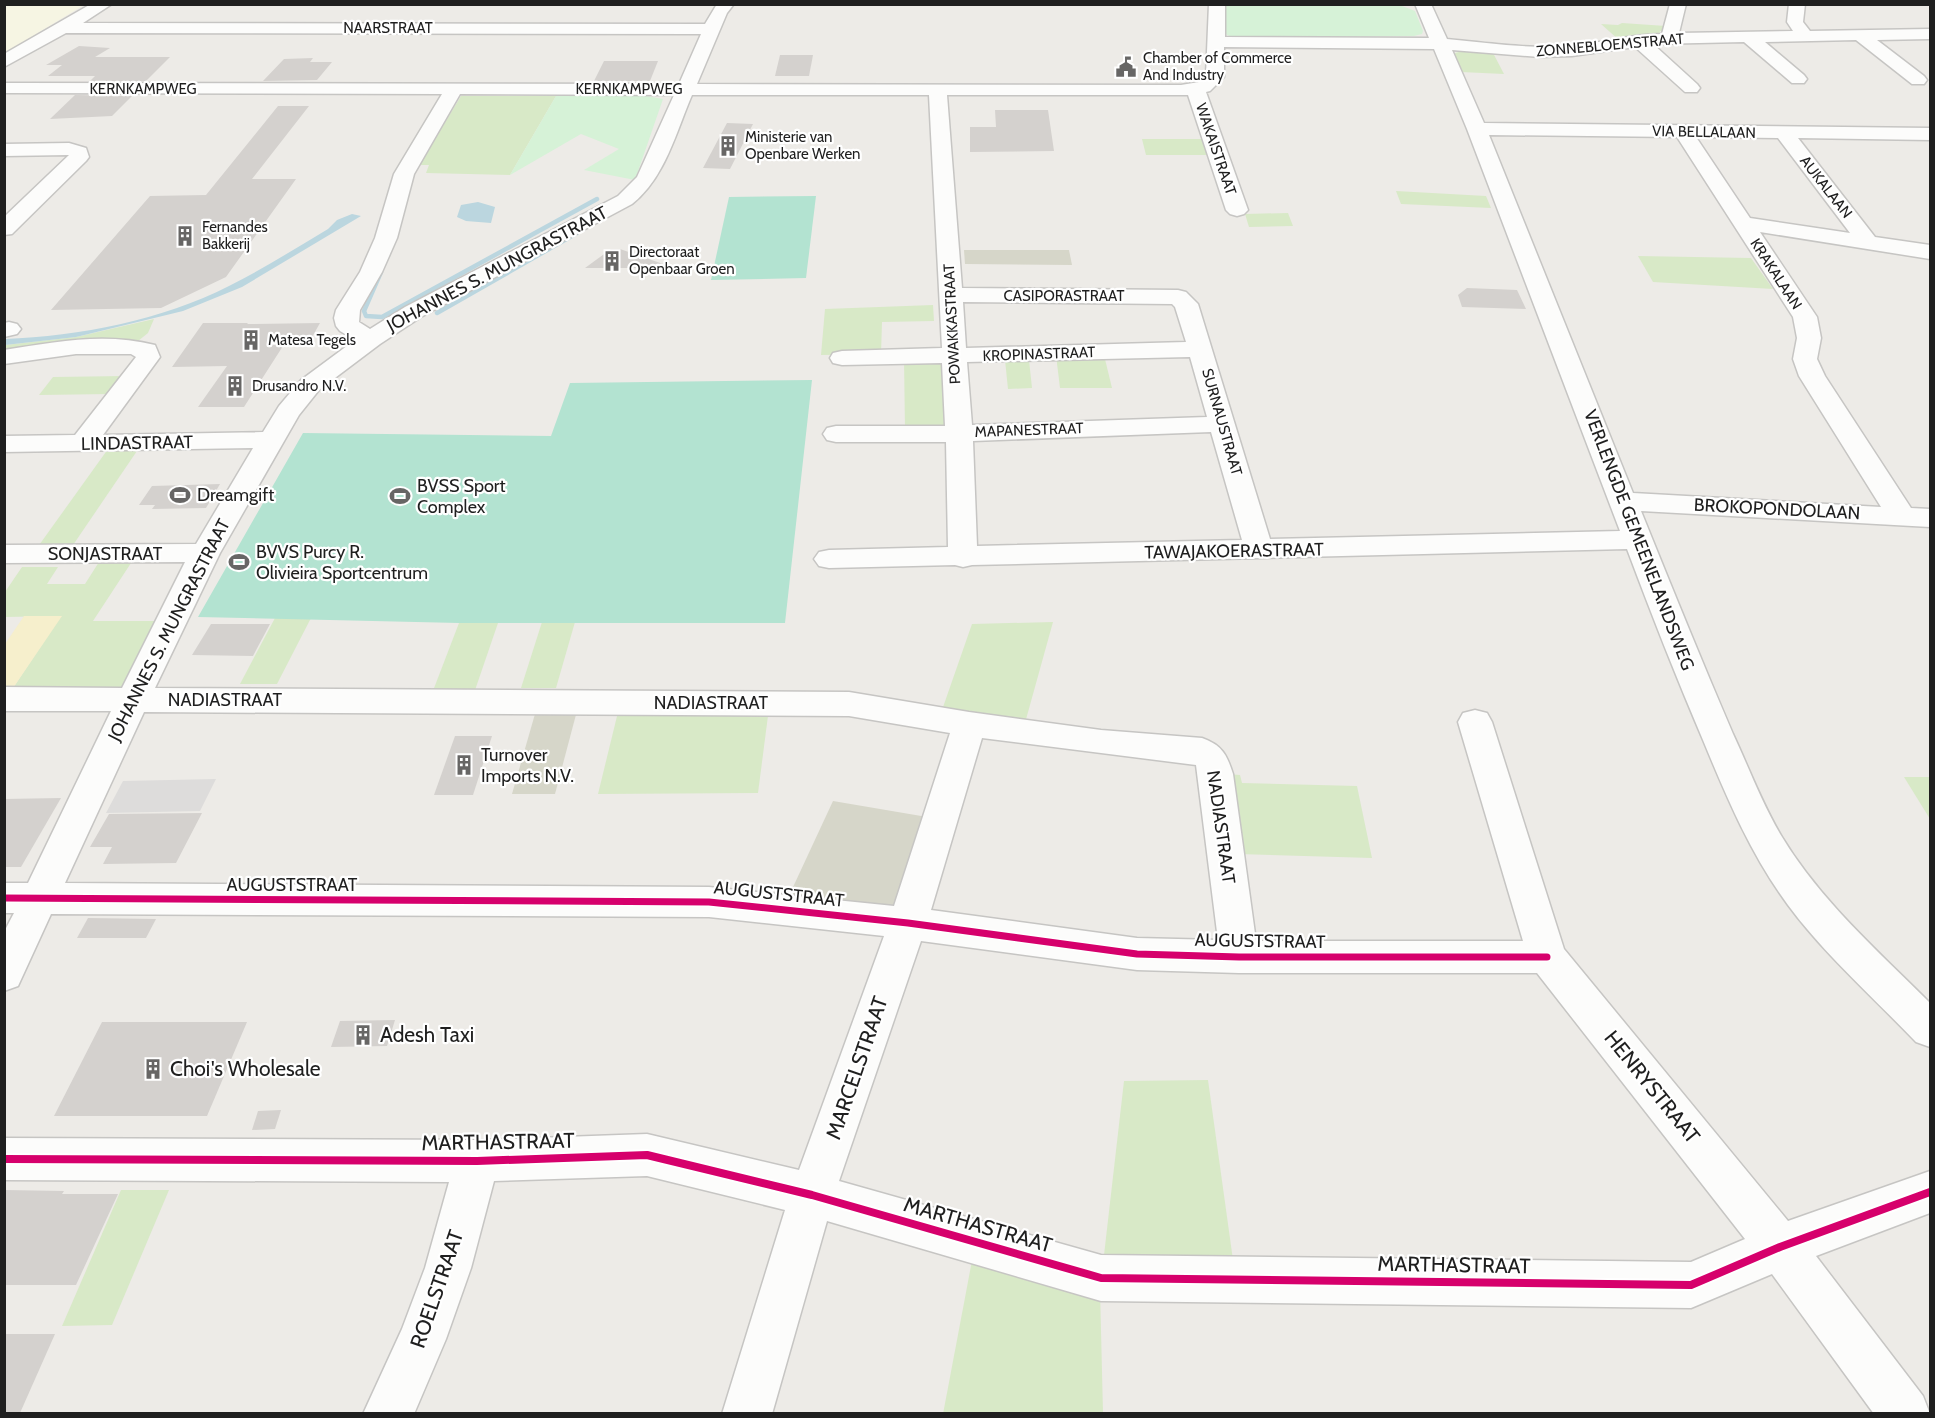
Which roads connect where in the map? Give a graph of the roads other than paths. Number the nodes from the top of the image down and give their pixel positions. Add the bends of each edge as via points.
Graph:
1 (104, 4) edge
2 (726, 4) edge
3 (1217, 4) edge
4 (1678, 4) edge
5 (1797, 4) edge
6 (1418, 5) edge
7 (251, 10) dead end
8 (404, 10) dead end
9 (225, 27) junction
10 (64, 28) junction
11 (381, 28) junction
12 (711, 29) junction
13 (1930, 34) edge
14 (1860, 35) junction
15 (1805, 36) junction
16 (1748, 38) junction
17 (1668, 39) junction
18 (1638, 40) junction
19 (1218, 42) junction
20 (1439, 44) junction
21 (4, 62) edge
22 (1798, 79) dead end
23 (1918, 80) dead end
24 (4, 88) edge
25 (33, 88) junction
26 (1195, 88) junction
27 (1691, 88) dead end
28 (454, 89) junction
29 (684, 89) junction
30 (938, 91) junction
31 (12, 107) dead end
32 (1477, 129) junction
33 (1683, 132) junction
34 (1784, 133) junction
35 (1930, 134) edge
36 (4, 150) edge
37 (1237, 210) dead end
38 (1743, 223) junction
39 (4, 229) edge
40 (1868, 242) junction
41 (1930, 252) edge
42 (951, 295) junction
43 (1178, 297) joint
44 (371, 339) junction
45 (1200, 349) junction
46 (954, 356) junction
47 (4, 357) edge
48 (842, 358) dead end
49 (1222, 424) junction
50 (958, 433) junction
51 (836, 434) dead end
52 (269, 440) junction
53 (4, 444) edge
54 (82, 444) junction
55 (1624, 501) junction
56 (1901, 515) junction
57 (1930, 518) edge
58 (1638, 540) junction
59 (1259, 550) junction
60 (205, 553) junction
61 (4, 554) edge
62 (963, 558) junction
63 (829, 559) dead end
64 (4, 699) edge
65 (131, 700) junction
66 (1475, 722) dead end
67 (969, 723) junction
68 (22, 898) edge
69 (908, 923) junction
70 (1239, 957) junction
71 (1547, 957) junction
72 (4, 974) edge
73 (1930, 1029) edge
74 (4, 1159) edge
75 (477, 1161) junction
76 (1930, 1192) edge
77 (812, 1195) junction
78 (1780, 1247) junction
79 (388, 1413) edge
80 (747, 1413) edge
81 (1905, 1413) edge

1 - 10 street
2 - 12 street, JOHANNES S. MUNGRASTRAAT
3 - 19 street
4 - 17 street
5 - 15 street via 1795,22
6 - 20 street, VERLENGDE GEMEENELANDSWEG
7 - 9 street
8 - 11 street
9 - 10 street, NAARSTRAAT
9 - 11 street, NAARSTRAAT
10 - 21 street
11 - 12 street, NAARSTRAAT
12 - 29 street, JOHANNES S. MUNGRASTRAAT
13 - 14 street, ZONNEBLOEMSTRAAT
14 - 15 street, ZONNEBLOEMSTRAAT
14 - 23 street
15 - 16 street, ZONNEBLOEMSTRAAT
16 - 17 street, ZONNEBLOEMSTRAAT
16 - 22 street
17 - 18 street, ZONNEBLOEMSTRAAT
18 - 20 street, ZONNEBLOEMSTRAAT via 1540,52
18 - 27 street
19 - 20 street, ZONNEBLOEMSTRAAT
19 - 26 street via 1215,77 1204,87
20 - 32 street, VERLENGDE GEMEENELANDSWEG
24 - 25 street, KERNKAMPWEG
25 - 28 street, KERNKAMPWEG
25 - 31 street
26 - 30 street, KERNKAMPWEG
26 - 37 street, WAKAISTRAAT
28 - 29 street, KERNKAMPWEG
28 - 44 street via 404,174 386,238 348,310 348,326
29 - 30 street, KERNKAMPWEG
29 - 44 street, JOHANNES S. MUNGRASTRAAT via 639,189
30 - 42 street, POWAKKASTRAAT
32 - 33 street, VIA BELLALAAN
32 - 55 street, VERLENGDE GEMEENELANDSWEG
33 - 34 street, VIA BELLALAAN
33 - 38 street, KRAKALAAN
34 - 35 street, VIA BELLALAAN
34 - 40 street, AUKALAAN
36 - 39 street via 80,152
38 - 40 street
38 - 56 street, KRAKALAAN via 1805,318 1809,338 1805,359 1812,376
40 - 41 street
42 - 43 street, CASIPORASTRAAT
42 - 46 street, POWAKKASTRAAT
43 - 45 street, SURNAUSTRAAT via 1186,304
44 - 52 street, JOHANNES S. MUNGRASTRAAT via 310,385
45 - 46 street, KROPINASTRAAT
45 - 49 street, SURNAUSTRAAT
46 - 48 street, KROPINASTRAAT
46 - 50 street, POWAKKASTRAAT
47 - 54 street via 107,345 133,345 146,350 148,357
49 - 50 street, MAPANESTRAAT
49 - 59 street, SURNAUSTRAAT
50 - 51 street, MAPANESTRAAT
50 - 62 street, POWAKKASTRAAT
52 - 54 street, LINDASTRAAT
52 - 60 street, JOHANNES S. MUNGRASTRAAT
53 - 54 street, LINDASTRAAT
55 - 56 street, BROKOPONDOLAAN
55 - 58 street, VERLENGDE GEMEENELANDSWEG
56 - 57 street, BROKOPONDOLAAN
58 - 59 street, TAWAJAKOERASTRAAT
58 - 73 street, VERLENGDE GEMEENELANDSWEG via 1685,660 1769,847 1830,927
59 - 62 street, TAWAJAKOERASTRAAT
60 - 61 street, SONJASTRAAT
60 - 65 street, JOHANNES S. MUNGRASTRAAT
62 - 63 street, TAWAJAKOERASTRAAT
64 - 65 street, NADIASTRAAT
65 - 67 street, NADIASTRAAT via 849,704
65 - 68 street, JOHANNES S. MUNGRASTRAAT
66 - 71 street, HENRYSTRAAT
67 - 69 street, MARCELSTRAAT
67 - 70 street, NADIASTRAAT via 1101,742 1189,748 1211,758
68 - 69 street, AUGUSTSTRAAT via 710,902
68 - 72 street, JOHANNES S. MUNGRASTRAAT
69 - 70 street, AUGUSTSTRAAT via 1137,954
69 - 77 street, MARCELSTRAAT
70 - 71 street, AUGUSTSTRAAT
71 - 78 street, HENRYSTRAAT
74 - 75 street, MARTHASTRAAT
75 - 77 street, MARTHASTRAAT via 647,1155
75 - 79 street, ROELSTRAAT via 448,1268 422,1339
76 - 78 street, MARTHASTRAAT
77 - 78 street, MARTHASTRAAT via 1101,1278 1691,1284
77 - 80 street, MARCELSTRAAT
78 - 81 street, HENRYSTRAAT

